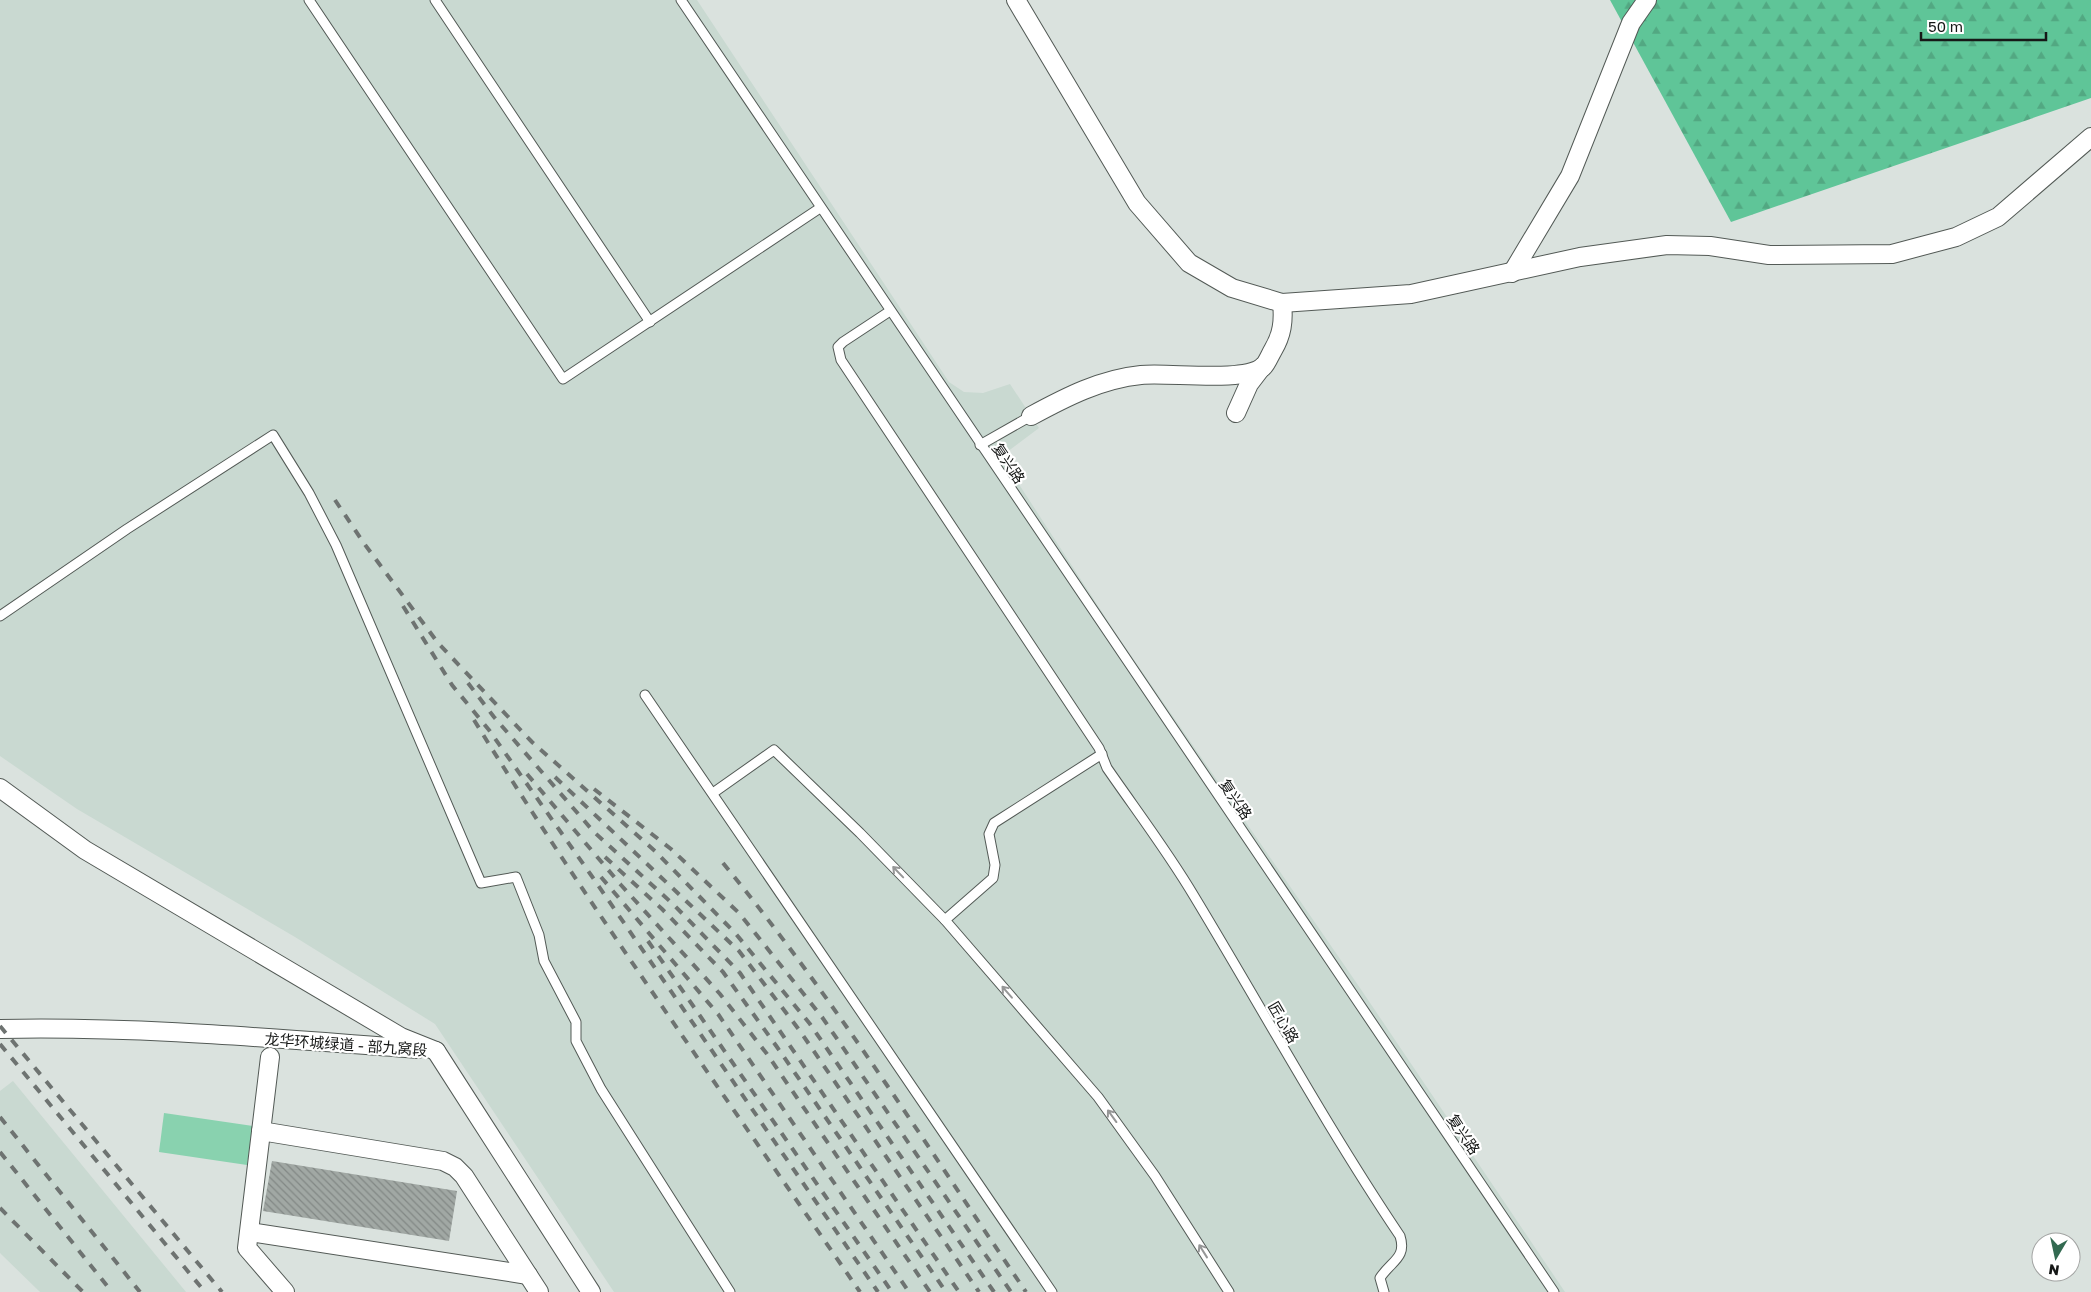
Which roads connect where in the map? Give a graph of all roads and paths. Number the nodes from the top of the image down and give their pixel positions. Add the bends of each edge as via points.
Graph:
1 (309, 0) edge
2 (435, 0) edge
3 (681, 0) edge
4 (1016, 0) edge
5 (1647, 0) edge
6 (2091, 137) edge
7 (820, 208) junction
8 (1512, 273) junction
9 (1282, 303) junction
10 (890, 311) junction
11 (650, 322) junction
12 (1262, 367) junction
13 (1236, 413) dead end
14 (1031, 416) joint
15 (980, 445) junction
16 (0, 616) edge
17 (645, 694) dead end
18 (1102, 754) junction
19 (0, 788) edge
20 (713, 793) junction
21 (945, 920) junction
22 (0, 1029) edge
23 (436, 1051) junction
24 (270, 1058) dead end
25 (261, 1131) junction
26 (250, 1232) junction
27 (528, 1275) junction
28 (285, 1292) edge
29 (539, 1292) edge
30 (591, 1292) edge
31 (730, 1292) edge
32 (1052, 1292) edge
33 (1229, 1292) edge
34 (1384, 1292) edge
35 (1554, 1292) edge

1 - 11 lane via 563,380
2 - 11 lane
3 - 7 lane, 复兴路
4 - 9 street via 1137,203 1189,263 1232,288
5 - 8 street via 1631,23 1570,176
6 - 8 street via 1998,217 1956,237 1892,254 1769,256 1710,246 1667,245 1580,257
7 - 10 lane, 复兴路
7 - 11 lane
8 - 9 street via 1411,294
9 - 12 street via 1284,322
10 - 15 lane, 复兴路
10 - 18 lane via 843,342 838,347 841,360
12 - 13 street via 1249,384
12 - 14 street via 1237,375 1142,375 1106,382 1076,392
14 - 15 lane
15 - 35 lane, 复兴路
16 - 31 lane via 127,529 274,435 336,545 480,883 516,877 539,935 544,960 576,1022 576,1041 601,1089
17 - 20 lane
18 - 21 lane via 994,823 989,834 995,865 993,878
18 - 34 lane, 匠心路 via 1107,768 1193,894 1305,1087 1400,1236 1404,1247 1400,1256 1380,1278
19 - 23 street via 85,850 401,1037
21 -> 20 lane via 774,750
20 - 32 lane
33 -> 21 lane via 1155,1176 1098,1097
22 - 23 street, 龙华环城绿道 - 部九窝段 via 219,1034
23 - 30 street, 龙华环城绿道 - 部九窝段
24 - 25 street
25 - 26 street
25 - 27 street via 443,1161 456,1167
26 - 27 street
26 - 28 street via 247,1248
27 - 29 street

